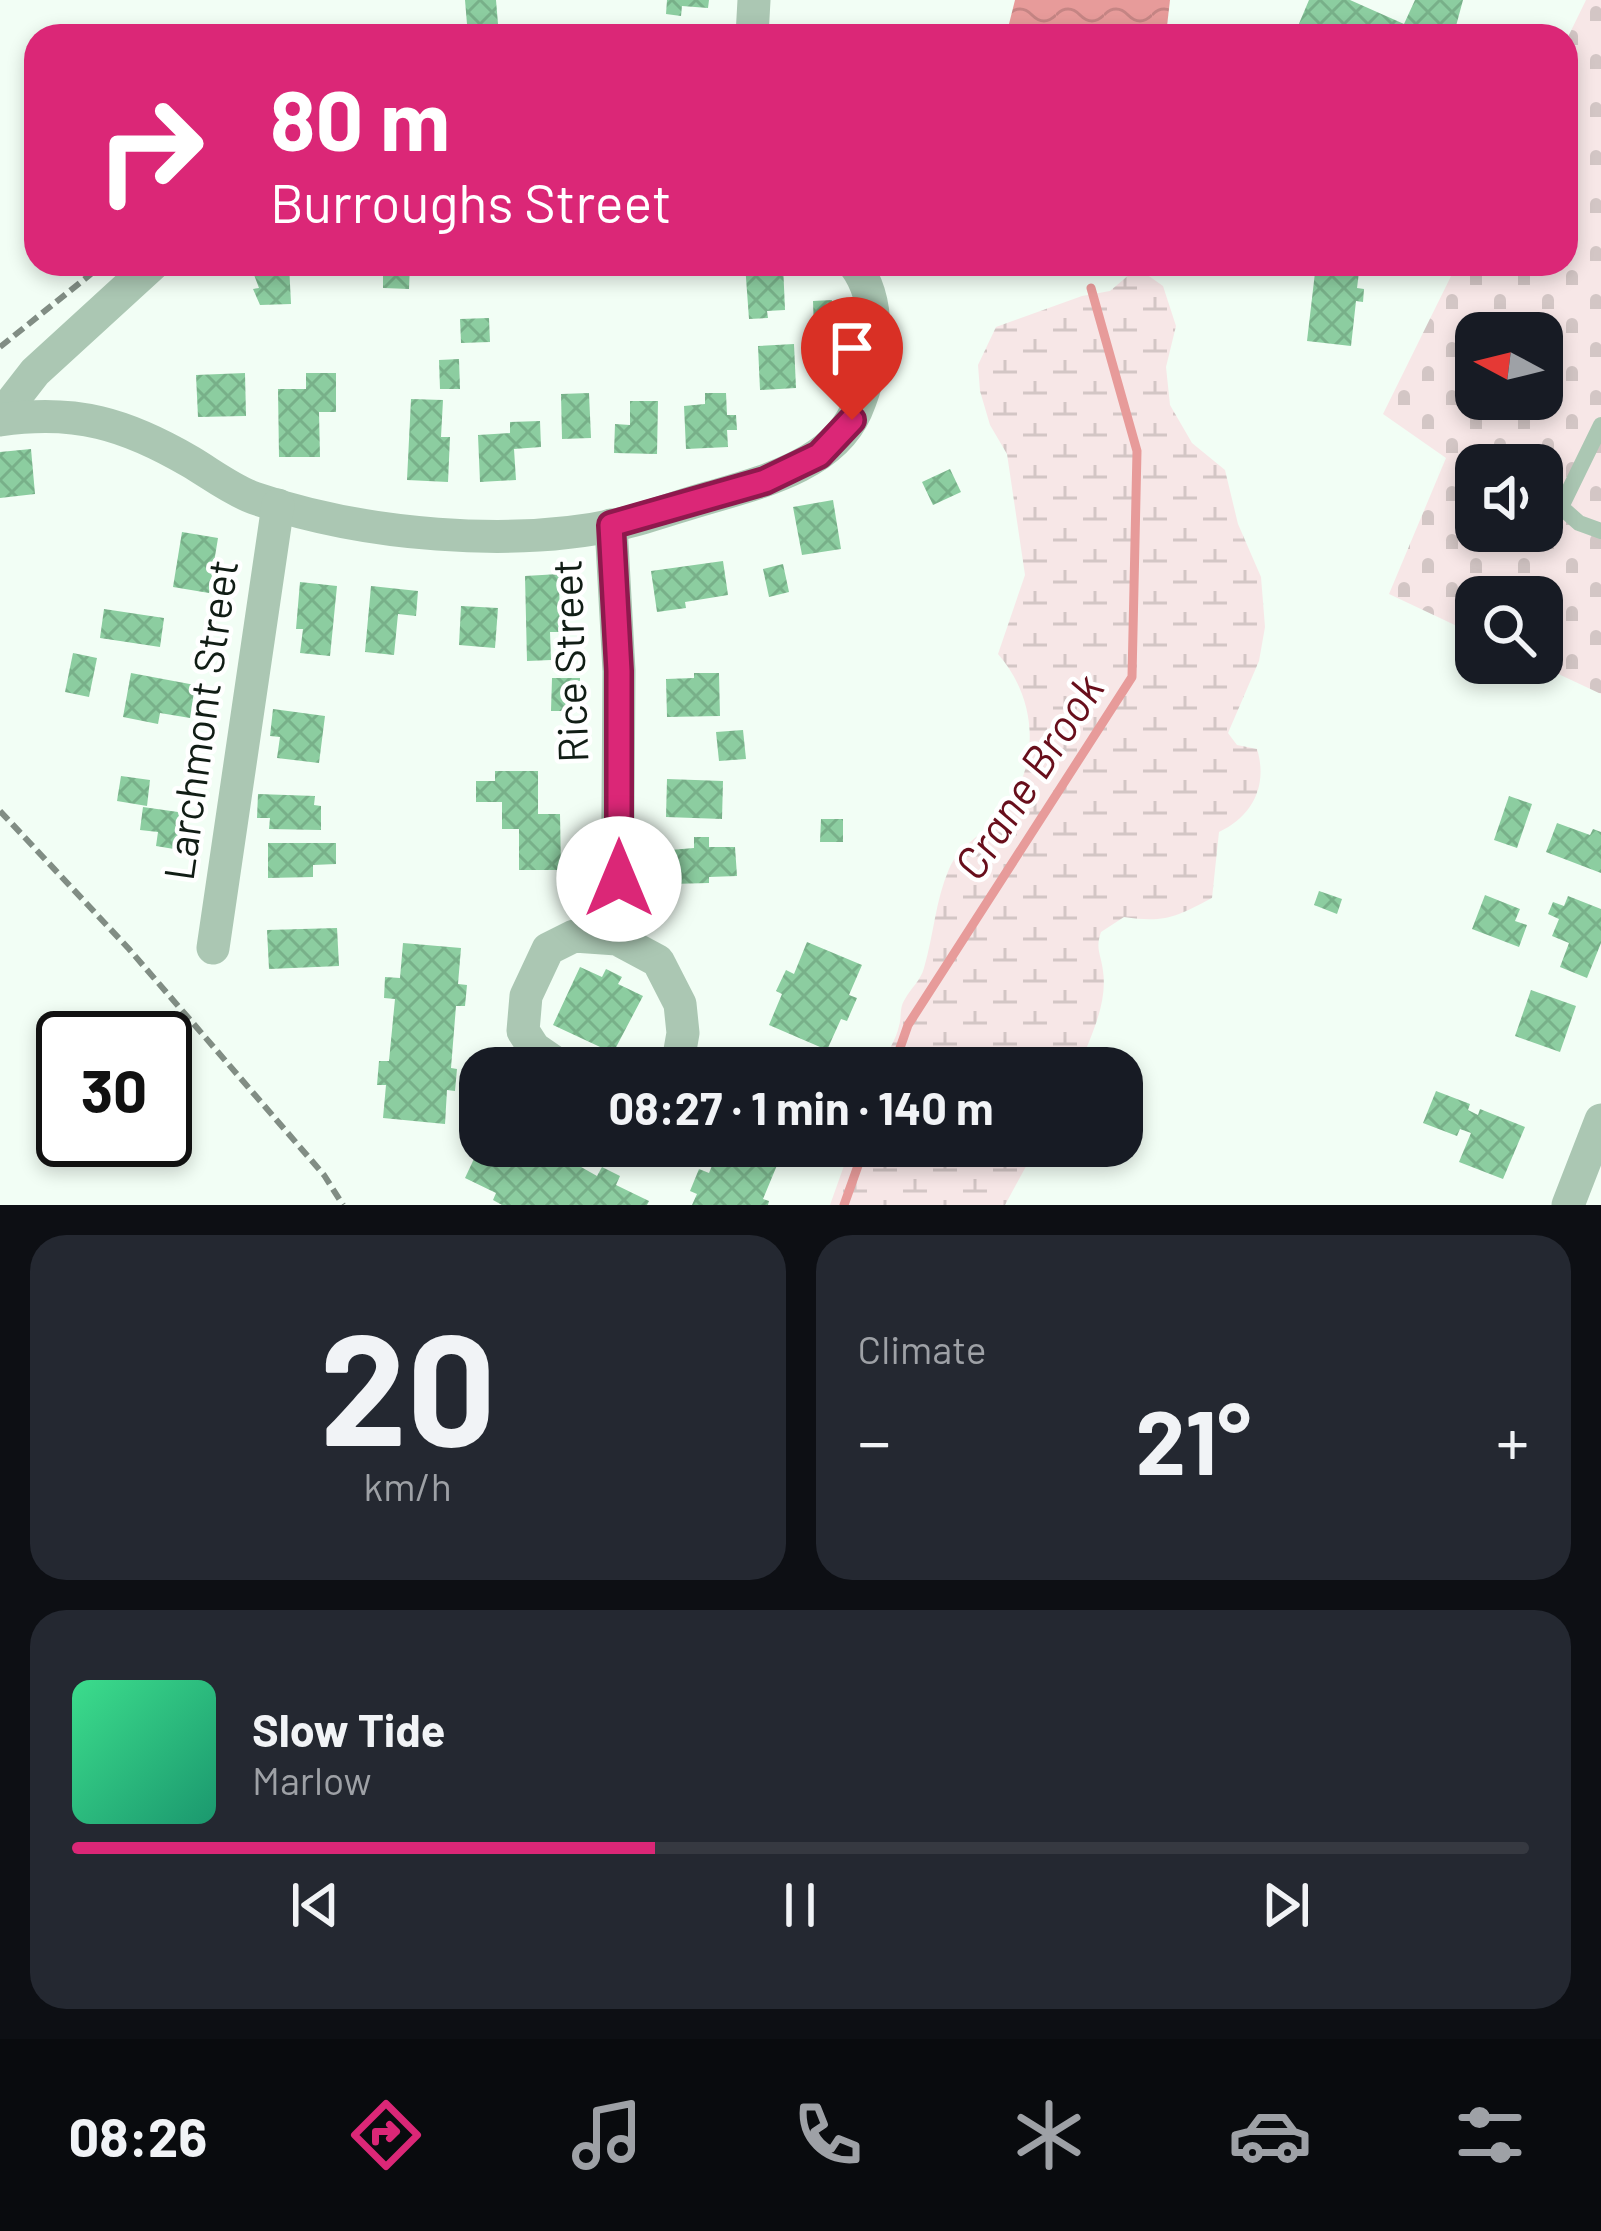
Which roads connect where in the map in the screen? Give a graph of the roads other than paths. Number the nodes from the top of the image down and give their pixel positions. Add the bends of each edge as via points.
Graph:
1 (140, 276) edge
2 (863, 276) edge
3 (0, 419) edge
4 (1601, 425) edge
5 (278, 505) junction
6 (611, 525) junction
7 (1601, 531) edge
8 (617, 939) junction
9 (213, 948) dead end
10 (533, 1047) edge
11 (679, 1047) edge
12 (1601, 1120) edge
13 (1568, 1205) edge

1 - 3 street via 35,372
2 - 6 street via 874,335 866,387 852,420 819,455 765,481
3 - 5 street via 70,417 124,427
4 - 7 lane via 1561,507
5 - 6 street via 410,532 556,533
5 - 9 street, Larchmont Street
6 - 8 street, Rice Street
8 - 10 street via 574,936 548,949 526,996 523,1031
8 - 11 street via 658,961 680,1004
12 - 13 street

